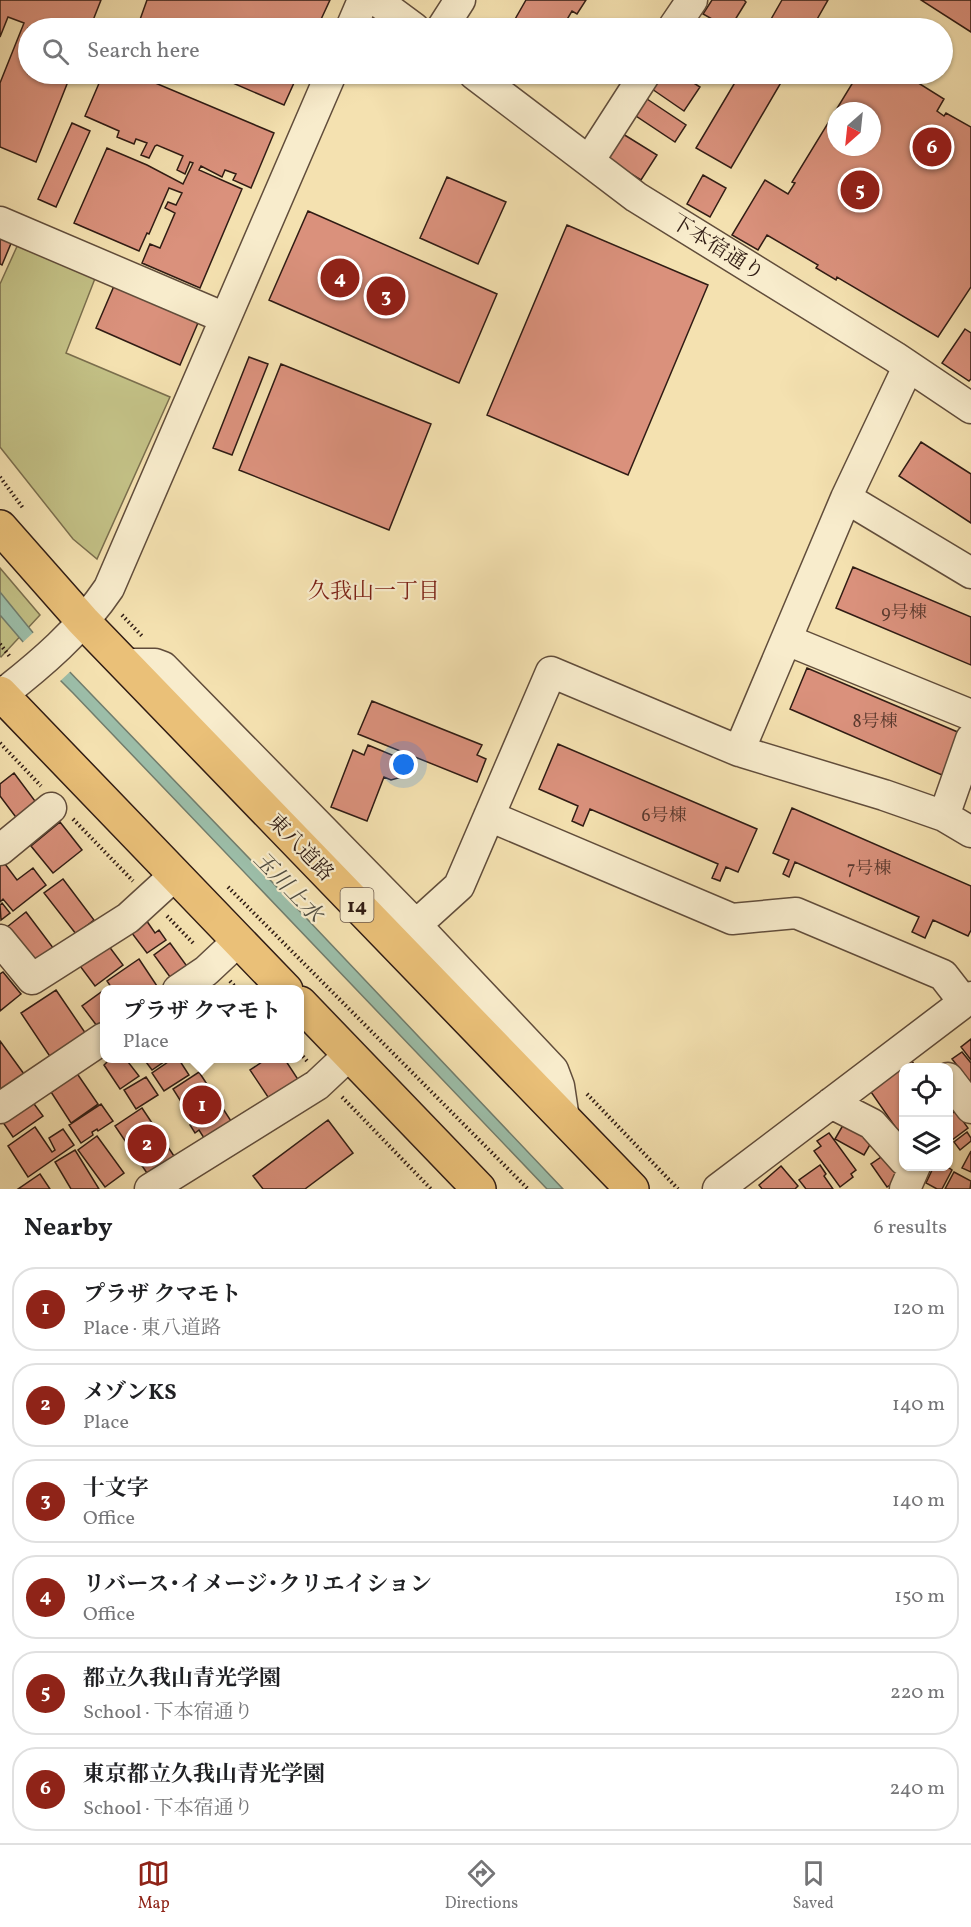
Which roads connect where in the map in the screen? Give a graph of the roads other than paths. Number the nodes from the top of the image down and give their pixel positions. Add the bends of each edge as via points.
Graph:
1 (363, 0) edge
2 (376, 0) edge
3 (460, 0) edge
4 (692, 0) edge
5 (355, 18) edge
6 (400, 18) edge
7 (448, 18) edge
8 (680, 18) edge
9 (327, 84) edge
10 (487, 84) edge
11 (639, 84) edge
12 (589, 161) junction
13 (0, 222) edge
14 (225, 318) junction
15 (908, 367) junction
16 (969, 404) edge
17 (846, 498) junction
18 (0, 527) edge
19 (971, 573) edge
20 (82, 621) junction
21 (787, 640) junction
22 (125, 664) junction
23 (1, 694) edge
24 (971, 715) edge
25 (971, 739) edge
26 (739, 752) junction
27 (56, 805) road end
28 (489, 816) junction
29 (944, 816) junction
30 (971, 832) edge
31 (0, 850) edge
32 (175, 875) junction
33 (416, 926) junction
34 (238, 941) junction
35 (4, 954) edge
36 (185, 985) edge
37 (281, 985) edge
38 (968, 1000) edge
39 (304, 1007) edge
40 (919, 1038) junction
41 (100, 1041) edge
42 (350, 1054) junction
43 (936, 1063) edge
44 (953, 1086) edge
45 (831, 1104) junction
46 (0, 1108) edge
47 (971, 1108) edge
48 (564, 1119) junction
49 (899, 1158) edge
50 (150, 1189) edge
51 (479, 1189) edge
52 (632, 1189) edge
53 (718, 1189) edge

1 - 5 street
2 - 6 street
3 - 7 street
4 - 8 street
9 - 14 street
10 - 12 street, 下本宿通り
11 - 12 street
12 - 15 street, 下本宿通り via 636,197
13 - 14 street
14 - 20 street via 113,577
15 - 16 street, 下本宿通り
15 - 17 street
17 - 19 street
17 - 21 street
18 - 20 main road, 東八道路 / 14
20 - 22 main road, 東八道路 / 14
20 - 23 street via 26,676
21 - 24 street
21 - 26 street
22 - 33 street via 163,667
22 - 48 main road, 東八道路 / 14
23 - 32 main road
25 - 29 street
26 - 28 street via 551,672
26 - 29 street
27 - 31 street
28 - 33 street via 459,886
28 - 38 street via 732,919 796,913 943,975
29 - 30 street
32 - 34 main road
32 - 35 street via 128,918 32,979
33 - 48 street via 553,1070
34 - 36 street
34 - 37 main road
38 - 40 street
39 - 42 main road
40 - 43 street
40 - 45 street
41 - 46 street
42 - 50 street via 324,1079
42 - 51 main road
44 - 47 street
45 - 49 street via 872,1124
45 - 53 street
48 - 52 main road, 東八道路 / 14

